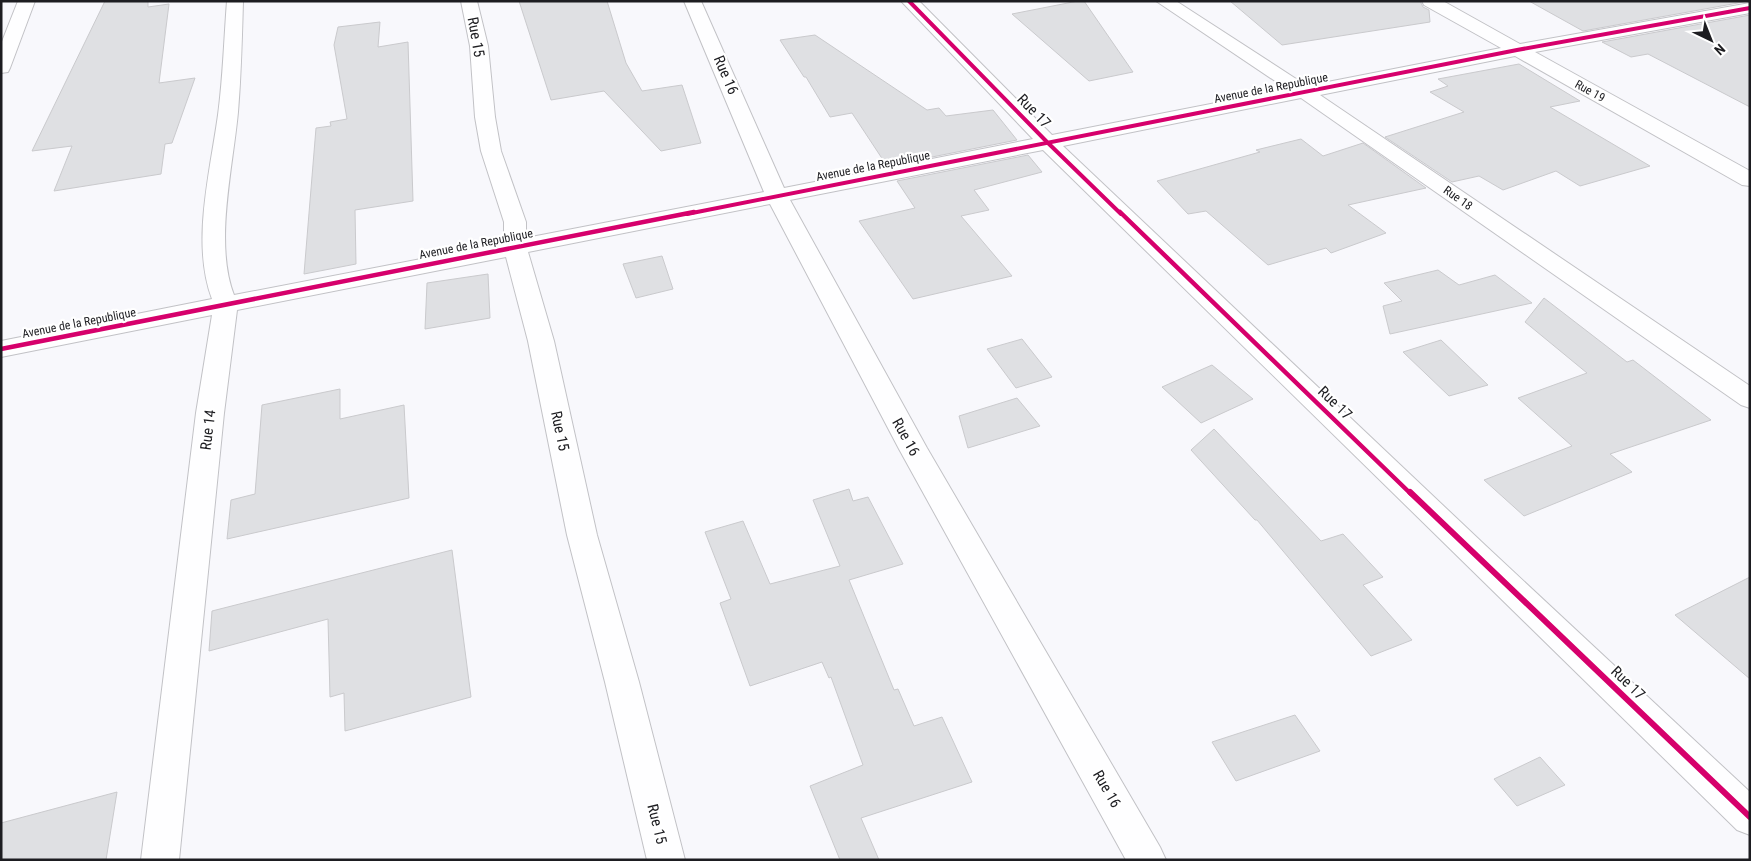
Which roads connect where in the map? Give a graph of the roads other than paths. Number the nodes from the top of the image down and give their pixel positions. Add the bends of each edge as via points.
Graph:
1 (27, 1) edge
2 (235, 1) edge
3 (469, 1) edge
4 (692, 1) edge
5 (909, 1) edge
6 (1164, 1) edge
7 (1430, 1) edge
8 (1705, 1) edge
9 (1750, 8) edge
10 (1728, 12) junction
11 (1750, 22) edge
12 (1517, 50) junction
13 (1, 68) edge
14 (1304, 92) junction
15 (1047, 142) junction
16 (1750, 180) edge
17 (777, 196) junction
18 (515, 246) junction
19 (226, 305) junction
20 (1, 349) edge
21 (1750, 399) edge
22 (1750, 817) edge
23 (160, 860) edge
24 (666, 860) edge
25 (1147, 860) edge

1 - 13 street
2 - 19 street, Rue 14 via 228,113 216,203 217,281
3 - 18 street, Rue 15 via 479,46 484,117 491,151 515,222
4 - 17 street, Rue 16
5 - 15 street, Rue 17
6 - 14 street, Rue 18
7 - 12 street, Rue 19
8 - 10 street
9 - 10 street, Avenue de la Republique
10 - 11 street
10 - 12 street, Avenue de la Republique
12 - 14 street, Avenue de la Republique
12 - 16 street, Rue 19
14 - 15 street, Avenue de la Republique
14 - 21 street, Rue 18
15 - 17 street, Avenue de la Republique
15 - 22 street, Rue 17
17 - 18 street, Avenue de la Republique
17 - 25 street, Rue 16 via 904,435
18 - 19 street, Avenue de la Republique
18 - 24 street, Rue 15 via 541,341 582,535
19 - 20 street, Avenue de la Republique
19 - 23 street, Rue 14 via 209,423

